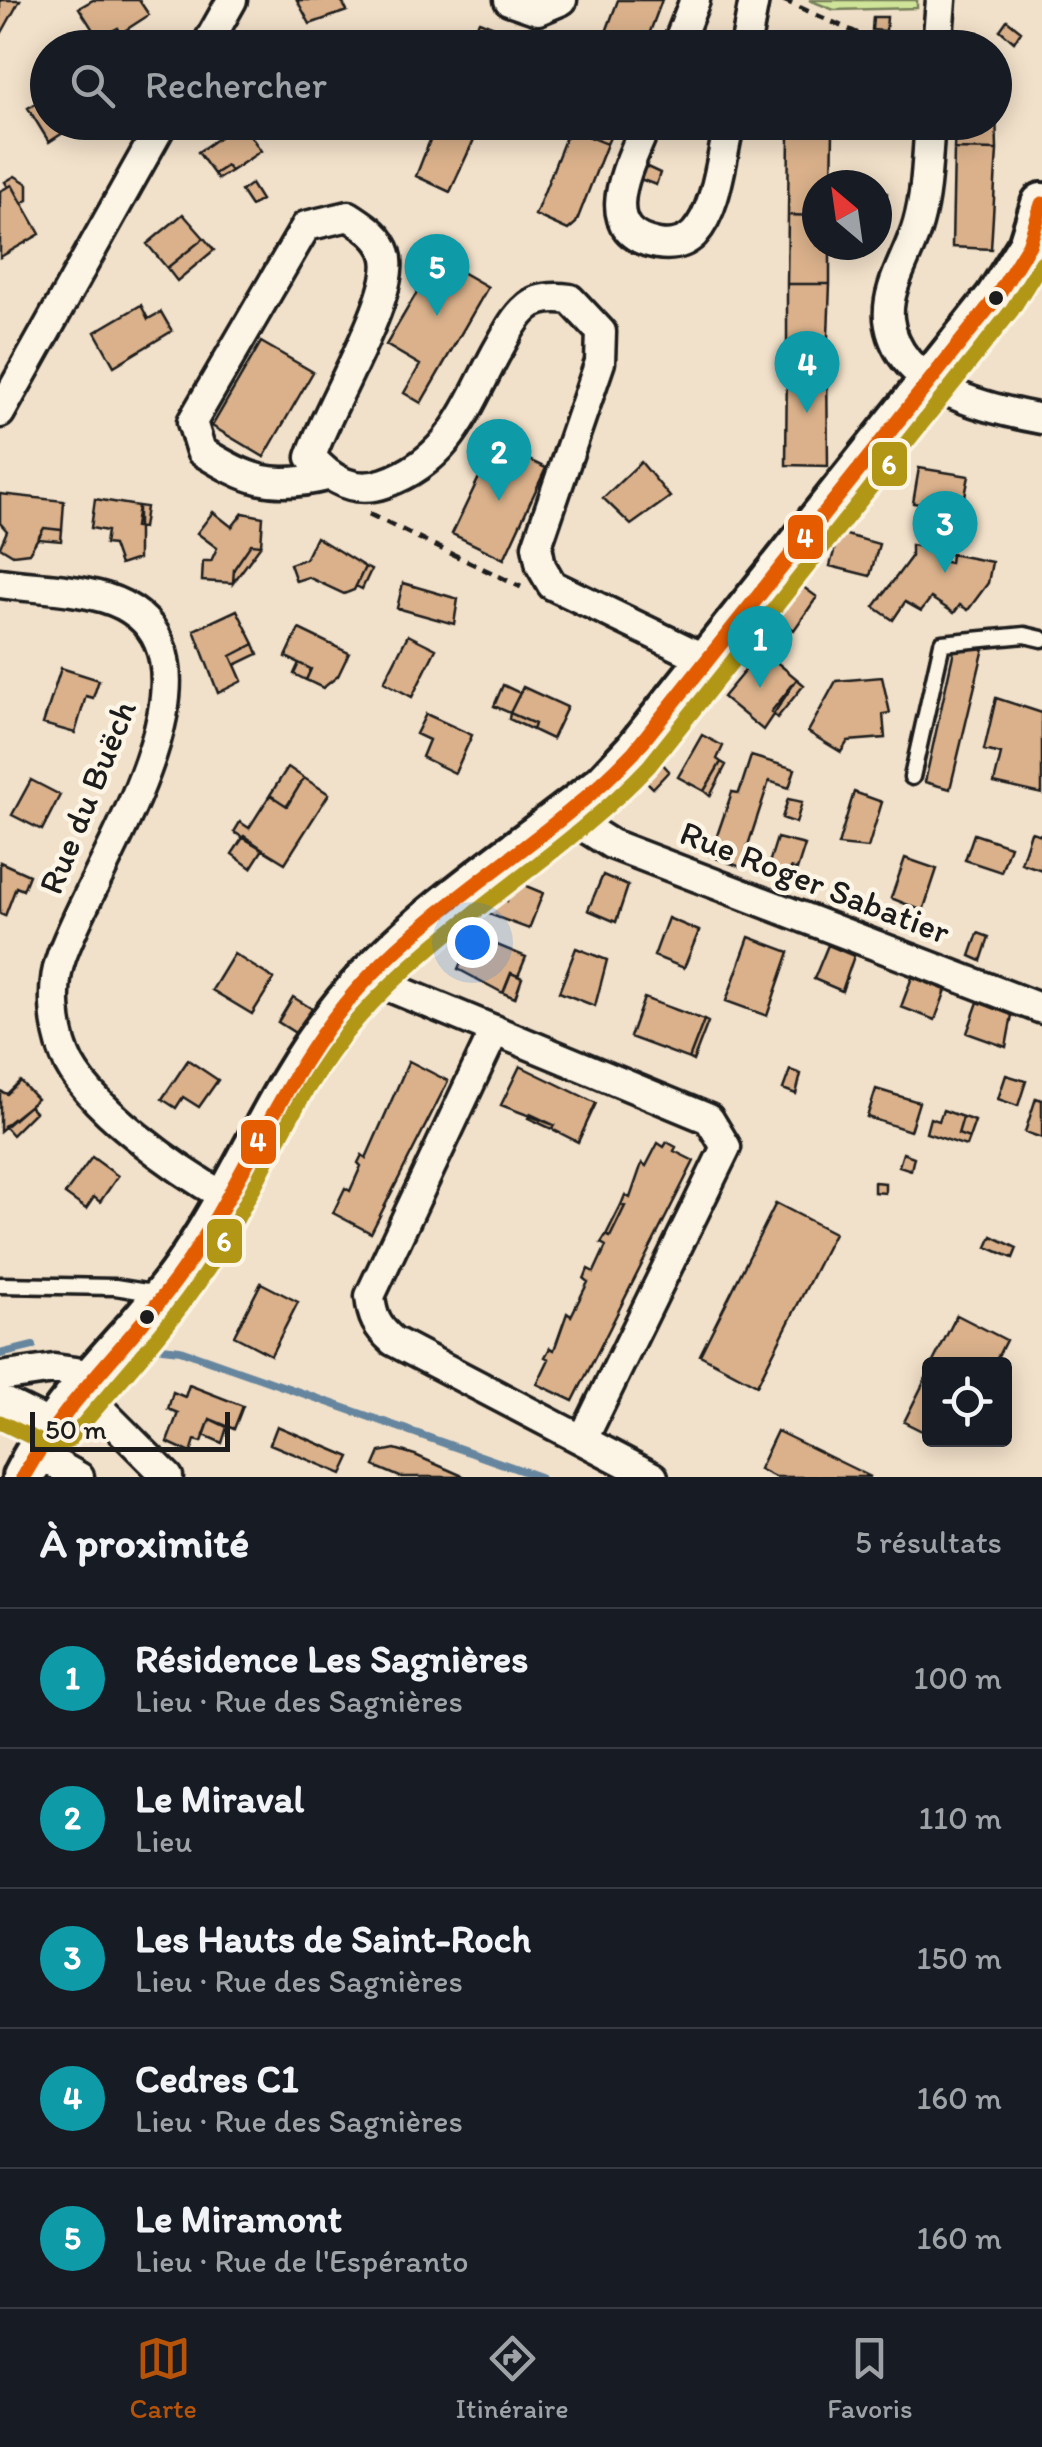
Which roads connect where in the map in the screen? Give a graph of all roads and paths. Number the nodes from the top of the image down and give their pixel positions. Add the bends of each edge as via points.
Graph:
1 (232, 0) edge
2 (508, 0) edge
3 (562, 0) edge
4 (695, 0) edge
5 (754, 0) edge
6 (783, 0) edge
7 (941, 0) edge
8 (215, 30) edge
9 (683, 30) edge
10 (749, 30) edge
11 (850, 30) edge
12 (938, 30) edge
13 (153, 140) edge
14 (640, 140) edge
15 (725, 140) edge
16 (928, 140) edge
17 (1042, 204) edge
18 (933, 381) junction
19 (0, 412) edge
20 (1042, 419) edge
21 (327, 476) junction
22 (360, 510) dead end
23 (490, 572) dead end
24 (0, 583) edge
25 (1042, 639) edge
26 (707, 660) junction
27 (912, 776) dead end
28 (570, 812) junction
29 (368, 978) junction
30 (1042, 1009) edge
31 (495, 1030) junction
32 (228, 1198) junction
33 (0, 1285) edge
34 (164, 1296) junction
35 (0, 1377) edge
36 (89, 1384) junction
37 (0, 1400) edge
38 (583, 1440) junction
39 (38, 1452) edge
40 (79, 1477) edge
41 (168, 1477) edge
42 (652, 1477) edge

1 - 8 street
2 - 3 street via 538,10
4 - 9 street
5 - 10 street
6 - 11 path
7 - 12 street
13 - 19 street
14 - 15 street via 618,195 622,221 641,241 672,246 693,235 708,207
16 - 18 street via 918,223 889,318 901,352
17 - 18 main road via 1019,265
18 - 20 street via 990,410
18 - 26 main road
21 - 21 street via 311,457 320,428 387,290 387,255 371,230 349,216 306,226 192,422 201,450 259,482 294,484
21 - 26 street via 348,486 376,486 427,461 447,444 528,305 570,299 601,332 600,362 536,546 541,566 552,585
22 - 23 path
24 - 32 street, Rue du Buëch via 107,598 142,621 164,647 170,688 155,747 59,960 56,1017 65,1055 88,1096
25 - 27 lane via 942,643
26 - 28 main road via 634,752
28 - 29 main road via 475,883
28 - 30 street, Rue Roger Sabatier via 611,844
29 - 31 street
29 - 32 main road via 303,1059
31 - 38 street via 370,1296 371,1310 393,1341
31 - 38 street via 709,1119 726,1147
32 - 34 main road
33 - 34 lane via 114,1287
34 - 36 main road
35 - 36 street via 54,1369
36 - 39 main road
36 - 41 street
37 - 39 street
38 - 42 street
39 - 40 street

